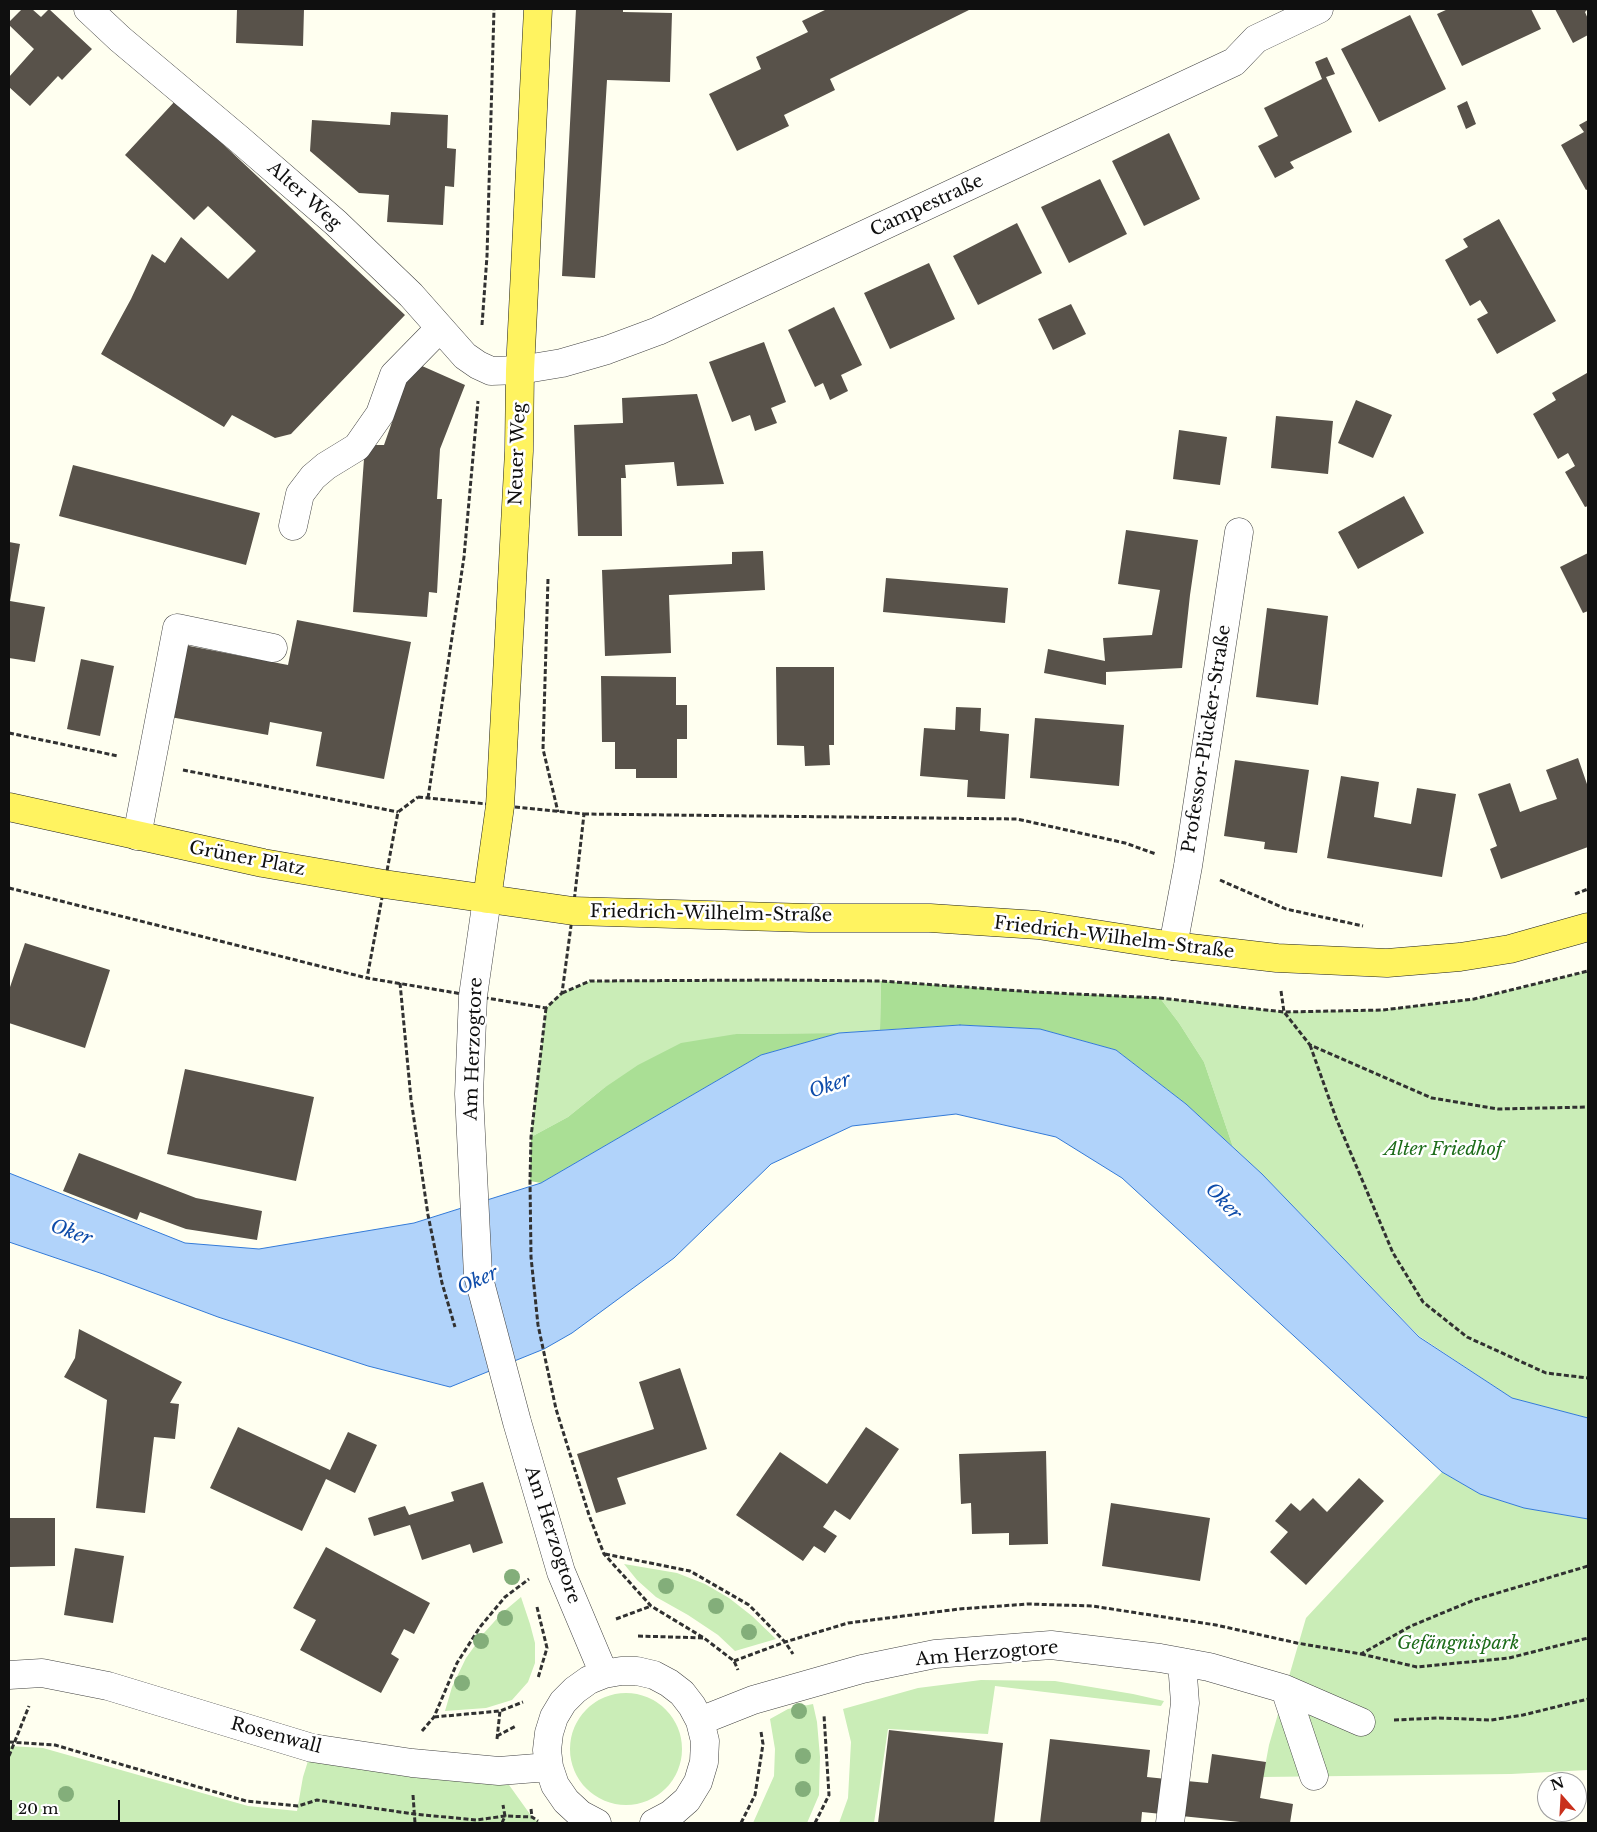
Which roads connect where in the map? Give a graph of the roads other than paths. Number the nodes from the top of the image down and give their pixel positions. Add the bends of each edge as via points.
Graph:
1 (88, 9) edge
2 (538, 9) edge
3 (1320, 9) edge
4 (440, 328) junction
5 (520, 370) junction
6 (293, 526) dead end
7 (1239, 532) dead end
8 (273, 648) dead end
9 (9, 807) edge
10 (137, 836) junction
11 (487, 899) junction
12 (1588, 927) edge
13 (1173, 946) junction
14 (1182, 1662) junction
15 (604, 1674) junction
16 (9, 1675) edge
17 (1284, 1689) junction
18 (700, 1721) junction
19 (1361, 1722) road end
20 (549, 1767) junction
21 (1314, 1776) dead end
22 (597, 1823) edge
23 (654, 1823) edge
24 (1170, 1823) edge

1 - 4 street, Alter Weg via 336,223
2 - 5 main road, Neuer Weg
3 - 5 street, Campestraße via 1256,39 1234,62 658,331 562,363
4 - 5 street, Alter Weg via 465,356 478,365 491,371
4 - 6 street via 394,375 380,414 357,447 326,466 300,494
5 - 11 main road, Neuer Weg via 519,451 500,806
7 - 13 street, Professor-Plücker-Straße
8 - 10 street via 177,628
9 - 10 main road, Grüner Platz
10 - 11 main road, Grüner Platz via 262,863
11 - 13 main road, Friedrich-Wilhelm-Straße via 574,911 930,918 1018,923
11 - 15 street, Am Herzogtore via 473,996 469,1094 478,1274 561,1572
12 - 13 main road, Friedrich-Wilhelm-Straße via 1510,949 1387,964 1277,958
14 - 17 street, Am Herzogtore
14 - 18 street, Am Herzogtore via 1050,1645 935,1654 811,1683
14 - 24 street via 1184,1703
15 - 18 street via 638,1671 661,1679 682,1693
15 - 20 street via 575,1690 558,1710 549,1733
16 - 20 street, Rosenwall via 42,1673 108,1686 312,1748 412,1763 499,1771
17 - 19 street, Am Herzogtore
17 - 21 street
18 - 23 street via 705,1741 704,1762 698,1782 687,1800 672,1814
20 - 22 street via 555,1785 566,1801

